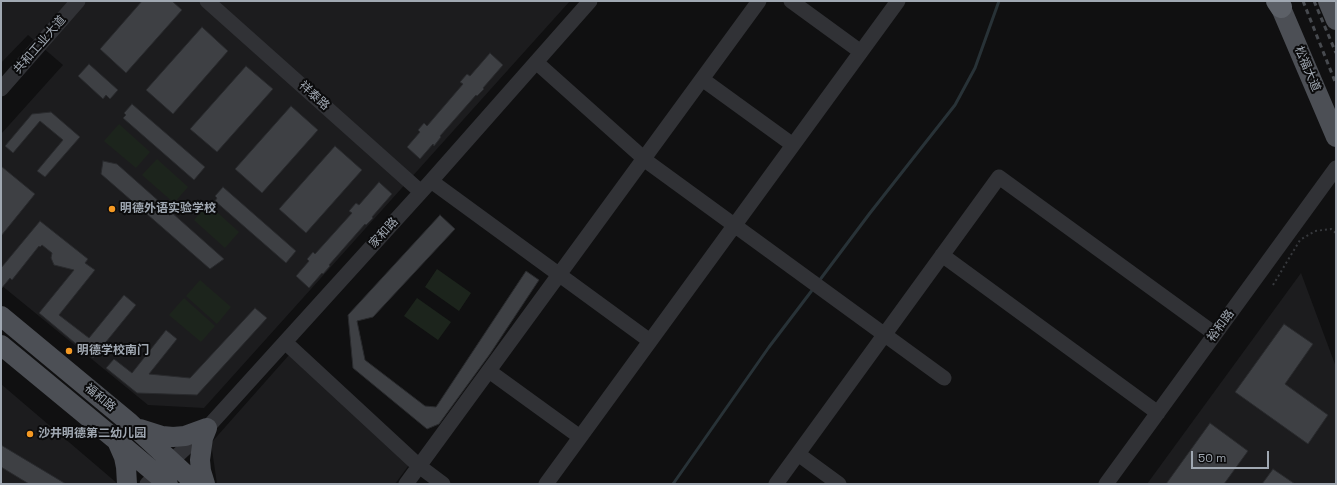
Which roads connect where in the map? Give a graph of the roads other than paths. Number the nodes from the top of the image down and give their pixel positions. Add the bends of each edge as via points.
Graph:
1 (78, 1) edge
2 (207, 1) edge
3 (590, 1) edge
4 (759, 1) edge
5 (791, 1) edge
6 (898, 1) edge
7 (1328, 1) edge
8 (1279, 3) edge
9 (1336, 20) edge
10 (861, 52) junction
11 (536, 62) junction
12 (702, 79) junction
13 (1, 89) edge
14 (1336, 137) edge
15 (793, 145) junction
16 (644, 158) junction
17 (1336, 168) edge
18 (426, 186) junction
19 (734, 225) junction
20 (942, 255) junction
21 (559, 275) junction
22 (1, 316) edge
23 (1215, 334) junction
24 (884, 335) junction
25 (650, 341) junction
26 (285, 342) junction
27 (1, 345) edge
28 (489, 370) junction
29 (944, 378) dead end
30 (1158, 413) junction
31 (130, 422) junction
32 (207, 428) junction
33 (580, 437) junction
34 (116, 440) junction
35 (798, 454) junction
36 (172, 461) junction
37 (419, 466) junction
38 (157, 481) edge
39 (127, 484) edge
40 (196, 484) edge
41 (205, 484) edge
42 (406, 484) edge
43 (443, 484) edge
44 (546, 484) edge
45 (776, 484) edge
46 (839, 484) edge
47 (1106, 484) edge

1 - 13 street, 共和工业大道
2 - 18 street, 祥泰路
3 - 11 street, 家和路
4 - 12 street
5 - 10 street
6 - 10 street
7 - 9 main road
8 - 14 main road, 松福大道
10 - 15 street
11 - 16 street
11 - 18 street, 家和路
12 - 15 street
12 - 16 street
15 - 19 street
16 - 19 street
16 - 21 street
17 - 23 street, 裕和路
18 - 21 street, 祥泰路
18 - 26 street, 家和路
19 - 24 street
19 - 25 street
20 - 23 street via 999,177
20 - 24 street
20 - 30 street
21 - 25 street, 祥泰路
21 - 28 street
22 - 31 main road, 福和路
23 - 30 street, 裕和路
24 - 29 street
24 - 35 street
25 - 33 street
26 - 32 street, 家和路
26 - 37 street
27 - 34 main road, 福和路
28 - 33 street
28 - 37 street
30 - 47 street, 裕和路
31 - 32 main road via 145,431 162,436 185,436
31 - 36 main road, 福和路
32 - 36 street, 家和路
32 - 41 main road via 200,460
33 - 44 street
34 - 38 main road, 福和路
34 - 39 main road via 124,458
35 - 45 street
35 - 46 street
36 - 38 street, 家和路
36 - 40 main road, 福和路
37 - 42 street
37 - 43 street

